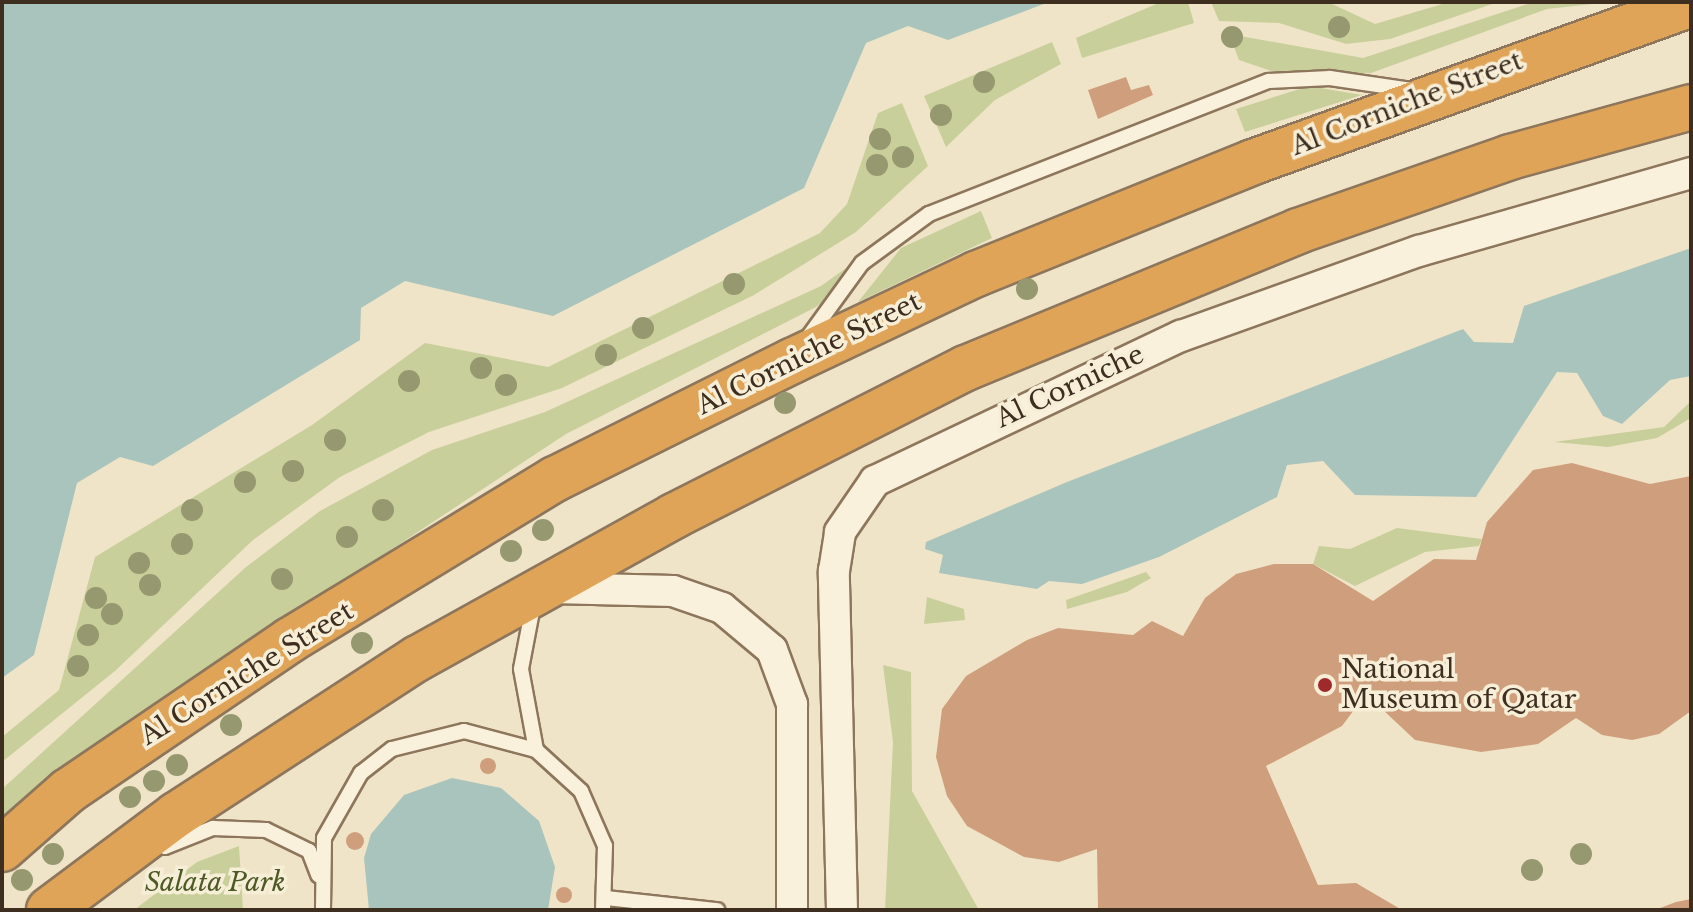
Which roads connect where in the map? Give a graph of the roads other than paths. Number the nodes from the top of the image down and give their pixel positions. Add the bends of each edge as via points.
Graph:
1 (1691, 4) edge
2 (1431, 92) junction
3 (1691, 99) edge
4 (1691, 107) edge
5 (1646, 116) junction
6 (1691, 173) edge
7 (792, 361) junction
8 (544, 588) junction
9 (536, 750) junction
10 (2, 849) edge
11 (319, 875) junction
12 (604, 904) edge
13 (55, 905) edge
14 (323, 910) edge
15 (717, 910) edge
16 (792, 910) edge
17 (842, 910) edge

1 - 2 highway, Al Corniche Street
2 - 7 highway, Al Corniche Street via 976,274
2 - 7 lane via 1330,78 1269,81 929,214 862,263
3 - 5 highway
4 - 5 highway
5 - 8 highway via 1298,231 1064,325 842,430
6 - 17 street, Al Corniche via 1419,251 1181,336 875,481 840,532 834,571
7 - 10 highway, Al Corniche Street via 555,479 290,640 68,791
8 - 9 lane via 521,653
8 - 13 highway via 296,734
8 - 16 street via 673,591 722,608 772,650 792,704
9 - 11 lane via 464,731 392,749 338,802
9 - 12 lane via 561,768 596,817
11 - 13 lane via 309,851 282,834 213,828
11 - 14 lane
12 - 15 lane

